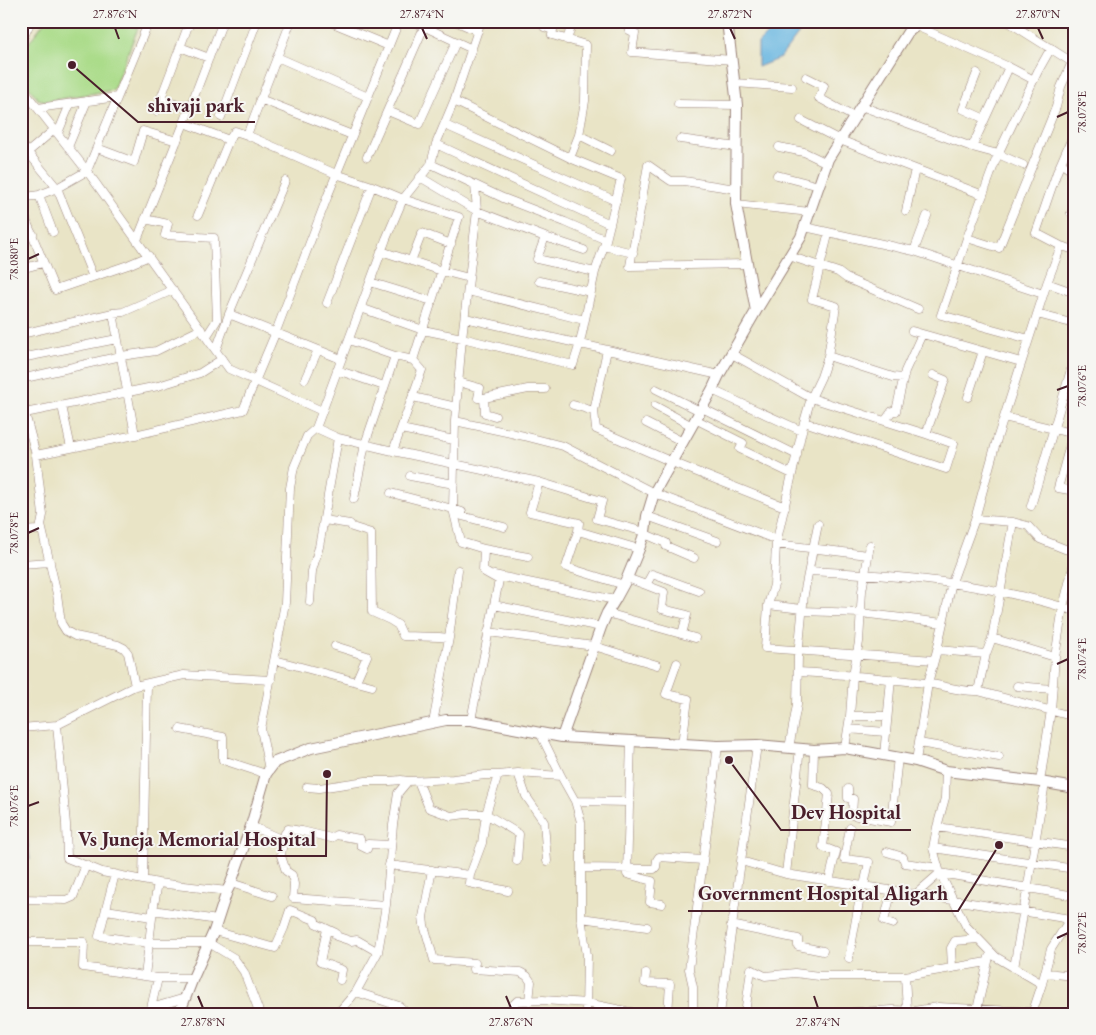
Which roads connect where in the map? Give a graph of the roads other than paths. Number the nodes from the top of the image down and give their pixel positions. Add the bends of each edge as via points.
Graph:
1 (31, 21) edge
2 (176, 21) edge
3 (224, 21) edge
4 (257, 21) edge
5 (291, 21) edge
6 (328, 21) edge
7 (353, 21) edge
8 (399, 21) edge
9 (412, 21) edge
10 (455, 21) edge
11 (481, 21) edge
12 (547, 21) edge
13 (573, 21) edge
14 (631, 21) edge
15 (727, 21) edge
16 (1007, 21) edge
17 (147, 22) edge
18 (190, 24) edge
19 (920, 24) edge
20 (424, 27) junction
21 (350, 30) junction
22 (478, 31) junction
23 (22, 40) edge
24 (567, 40) junction
25 (456, 42) junction
26 (389, 46) junction
27 (180, 47) junction
28 (1051, 48) junction
29 (472, 49) junction
30 (277, 57) junction
31 (209, 58) junction
32 (732, 60) junction
33 (1073, 63) edge
34 (1009, 67) junction
35 (976, 73) dead end
36 (806, 77) dead end
37 (1034, 80) junction
38 (734, 83) junction
39 (21, 87) edge
40 (792, 87) dead end
41 (118, 97) junction
42 (368, 97) junction
43 (161, 99) junction
44 (260, 99) junction
45 (87, 101) junction
46 (454, 101) junction
47 (70, 104) junction
48 (678, 104) dead end
49 (737, 105) junction
50 (861, 106) junction
51 (38, 108) junction
52 (190, 109) junction
53 (156, 111) dead end
54 (388, 111) junction
55 (854, 117) junction
56 (221, 118) dead end
57 (985, 119) junction
58 (801, 120) dead end
59 (184, 123) junction
60 (445, 125) junction
61 (57, 131) junction
62 (1075, 131) edge
63 (247, 135) junction
64 (352, 135) junction
65 (578, 135) junction
66 (680, 138) dead end
67 (229, 140) junction
68 (840, 140) junction
69 (177, 141) junction
70 (21, 144) edge
71 (436, 144) junction
72 (68, 147) junction
73 (736, 147) junction
74 (779, 147) dead end
75 (96, 148) junction
76 (972, 148) junction
77 (611, 151) dead end
78 (25, 154) edge
79 (998, 154) junction
80 (367, 157) dead end
81 (570, 158) junction
82 (827, 163) junction
83 (431, 164) junction
84 (1062, 164) junction
85 (1023, 165) dead end
86 (915, 169) junction
87 (87, 171) junction
88 (1075, 173) edge
89 (336, 174) junction
90 (777, 175) dead end
91 (420, 177) junction
92 (285, 181) dead end
93 (475, 185) junction
94 (372, 186) junction
95 (819, 186) junction
96 (57, 188) junction
97 (736, 190) junction
98 (39, 195) junction
99 (983, 195) junction
100 (21, 198) edge
101 (403, 199) junction
102 (616, 201) junction
103 (736, 204) junction
104 (21, 208) edge
105 (477, 211) junction
106 (906, 211) dead end
107 (810, 212) junction
108 (198, 214) dead end
109 (927, 216) dead end
110 (145, 219) junction
111 (610, 224) junction
112 (805, 227) junction
113 (21, 231) edge
114 (54, 232) dead end
115 (33, 234) junction
116 (545, 237) junction
117 (967, 238) junction
118 (137, 240) junction
119 (827, 240) dead end
120 (605, 243) junction
121 (451, 244) junction
122 (1061, 246) junction
123 (584, 250) dead end
124 (1075, 250) edge
125 (914, 251) junction
126 (381, 252) junction
127 (633, 253) junction
128 (148, 256) junction
129 (789, 256) junction
130 (411, 261) junction
131 (43, 263) junction
132 (747, 264) junction
133 (958, 265) junction
134 (820, 266) junction
135 (21, 269) edge
136 (442, 271) junction
137 (595, 272) junction
138 (93, 277) junction
139 (469, 278) junction
140 (539, 280) dead end
141 (370, 282) junction
142 (1046, 283) junction
143 (172, 290) junction
144 (468, 291) junction
145 (591, 292) junction
146 (1075, 293) edge
147 (1043, 294) junction
148 (432, 301) junction
149 (327, 303) dead end
150 (361, 308) junction
151 (918, 309) dead end
152 (756, 311) junction
153 (113, 313) junction
154 (229, 314) junction
155 (1037, 314) junction
156 (465, 318) junction
157 (584, 320) junction
158 (1075, 324) edge
159 (200, 329) junction
160 (423, 330) junction
161 (912, 331) dead end
162 (21, 334) edge
163 (275, 334) junction
164 (922, 334) junction
165 (206, 337) junction
166 (462, 338) junction
167 (118, 339) junction
168 (1029, 339) junction
169 (349, 340) junction
170 (580, 343) junction
171 (216, 350) junction
172 (318, 350) junction
173 (607, 350) junction
174 (984, 351) junction
175 (732, 354) junction
176 (121, 356) junction
177 (394, 356) junction
178 (828, 356) junction
179 (1075, 356) edge
180 (21, 358) edge
181 (222, 359) junction
182 (341, 359) junction
183 (413, 360) junction
184 (1022, 362) junction
185 (338, 370) junction
186 (718, 375) junction
187 (933, 375) dead end
188 (1072, 376) edge
189 (903, 378) junction
190 (21, 379) edge
191 (305, 379) dead end
192 (256, 382) junction
193 (458, 382) junction
194 (384, 386) junction
195 (545, 389) dead end
196 (656, 389) dead end
197 (712, 390) junction
198 (127, 392) junction
199 (413, 397) junction
200 (968, 397) dead end
201 (21, 398) edge
202 (484, 398) junction
203 (811, 398) junction
204 (573, 405) dead end
205 (62, 406) junction
206 (655, 406) dead end
207 (456, 408) junction
208 (322, 411) junction
209 (594, 411) junction
210 (25, 413) junction
211 (495, 416) dead end
212 (697, 416) junction
213 (1004, 417) junction
214 (454, 421) junction
215 (885, 421) junction
216 (804, 422) junction
217 (646, 423) dead end
218 (316, 428) junction
219 (401, 429) junction
220 (1053, 429) junction
221 (802, 431) junction
222 (926, 434) junction
223 (1074, 434) edge
224 (134, 435) junction
225 (338, 438) junction
226 (454, 440) junction
227 (682, 442) junction
228 (364, 444) junction
229 (71, 448) junction
230 (393, 451) junction
231 (36, 455) junction
232 (797, 455) junction
233 (672, 462) junction
234 (454, 464) junction
235 (792, 474) junction
236 (410, 476) dead end
237 (539, 482) junction
238 (454, 484) junction
239 (1075, 491) edge
240 (391, 493) dead end
241 (654, 493) junction
242 (354, 499) dead end
243 (1031, 506) dead end
244 (784, 507) junction
245 (453, 508) junction
246 (647, 516) junction
247 (975, 519) junction
248 (324, 520) junction
249 (1012, 522) junction
250 (818, 524) dead end
251 (41, 525) junction
252 (504, 527) dead end
253 (21, 531) edge
254 (578, 531) junction
255 (645, 533) junction
256 (717, 541) dead end
257 (776, 542) junction
258 (870, 545) dead end
259 (484, 549) junction
260 (639, 549) junction
261 (813, 549) junction
262 (1075, 551) edge
263 (868, 555) junction
264 (528, 557) dead end
265 (694, 558) dead end
266 (1075, 559) edge
267 (50, 562) junction
268 (21, 564) edge
269 (458, 570) dead end
270 (809, 571) junction
271 (865, 573) junction
272 (487, 574) junction
273 (626, 582) junction
274 (952, 582) junction
275 (646, 585) junction
276 (699, 591) dead end
277 (1001, 591) junction
278 (615, 600) junction
279 (310, 602) dead end
280 (494, 605) junction
281 (768, 605) junction
282 (1063, 607) junction
283 (802, 610) junction
284 (1075, 611) edge
285 (607, 613) junction
286 (861, 613) junction
287 (942, 623) junction
288 (601, 628) junction
289 (488, 632) junction
290 (682, 634) junction
291 (449, 638) junction
292 (695, 638) dead end
293 (992, 638) junction
294 (335, 646) dead end
295 (594, 646) junction
296 (799, 650) junction
297 (937, 650) junction
298 (857, 654) junction
299 (986, 654) junction
300 (1055, 658) junction
301 (275, 660) junction
302 (934, 660) junction
303 (677, 663) dead end
304 (657, 665) dead end
305 (798, 672) junction
306 (853, 675) junction
307 (891, 679) junction
308 (271, 680) junction
309 (356, 681) junction
310 (928, 683) junction
311 (147, 684) junction
312 (135, 686) junction
313 (372, 686) dead end
314 (1017, 686) dead end
315 (1052, 689) junction
316 (978, 691) junction
317 (1051, 710) junction
318 (850, 716) junction
319 (888, 716) junction
320 (1075, 717) edge
321 (471, 720) junction
322 (432, 723) junction
323 (57, 725) junction
324 (21, 728) edge
325 (848, 729) junction
326 (180, 730) dead end
327 (886, 732) junction
328 (540, 733) junction
329 (562, 737) junction
330 (631, 741) junction
331 (919, 743) junction
332 (682, 744) junction
333 (757, 745) junction
334 (718, 746) junction
335 (789, 748) junction
336 (800, 748) junction
337 (845, 748) junction
338 (814, 750) junction
339 (884, 755) junction
340 (999, 757) dead end
341 (898, 758) junction
342 (916, 761) junction
343 (946, 771) junction
344 (268, 772) junction
345 (518, 773) junction
346 (498, 775) junction
347 (561, 776) junction
348 (408, 781) junction
349 (418, 781) junction
350 (1043, 782) junction
351 (307, 787) dead end
352 (1075, 788) edge
353 (848, 789) dead end
354 (575, 801) junction
355 (628, 802) junction
356 (486, 814) junction
357 (251, 826) junction
358 (937, 827) junction
359 (850, 828) dead end
360 (283, 840) junction
361 (1036, 841) junction
362 (391, 845) junction
363 (1075, 847) edge
364 (933, 848) junction
365 (887, 852) dead end
366 (703, 860) junction
367 (517, 861) dead end
368 (547, 861) dead end
369 (740, 861) junction
370 (1032, 863) junction
371 (86, 865) junction
372 (389, 865) junction
373 (581, 868) junction
374 (626, 869) junction
375 (1075, 869) edge
376 (432, 870) junction
377 (939, 870) junction
378 (115, 874) junction
379 (786, 874) junction
380 (470, 875) junction
381 (143, 880) junction
382 (829, 881) junction
383 (158, 883) junction
384 (863, 886) junction
385 (229, 887) junction
386 (1028, 888) junction
387 (892, 890) junction
388 (508, 891) dead end
389 (916, 894) junction
390 (272, 896) dead end
391 (1075, 896) edge
392 (21, 899) edge
393 (953, 900) junction
394 (662, 904) dead end
395 (386, 906) junction
396 (106, 910) junction
397 (1024, 912) junction
398 (153, 914) junction
399 (1072, 917) edge
400 (581, 918) junction
401 (217, 920) junction
402 (732, 924) junction
403 (893, 924) dead end
404 (647, 927) dead end
405 (327, 929) junction
406 (214, 931) junction
407 (978, 939) junction
408 (21, 942) edge
409 (149, 943) junction
410 (209, 943) junction
411 (378, 952) junction
412 (823, 952) dead end
413 (991, 952) junction
414 (849, 958) dead end
415 (987, 962) junction
416 (952, 967) junction
417 (1014, 968) junction
418 (646, 973) dead end
419 (1044, 973) junction
420 (145, 976) junction
421 (905, 976) junction
422 (1075, 976) edge
423 (158, 978) junction
424 (193, 978) junction
425 (340, 980) dead end
426 (1042, 984) junction
427 (356, 992) junction
428 (185, 998) junction
429 (529, 1001) junction
430 (587, 1003) junction
431 (912, 1012) edge
432 (977, 1012) edge
433 (634, 1013) edge
434 (1032, 1013) edge
435 (180, 1014) edge
436 (260, 1014) edge
437 (337, 1014) edge
438 (408, 1014) edge
439 (508, 1014) edge
440 (586, 1014) edge
441 (668, 1014) edge
442 (693, 1014) edge
443 (720, 1014) edge
444 (745, 1014) edge
445 (824, 1014) edge

1 - 23 street
2 - 18 street
3 - 31 street
4 - 56 street
5 - 30 street
6 - 21 street
7 - 21 street
8 - 26 street
9 - 20 street
10 - 22 street
11 - 22 street
12 - 24 street via 544,27 553,30 552,35
13 - 24 street
14 - 32 street via 629,30 635,34 632,52
15 - 32 street
16 - 28 street
17 - 41 street
18 - 27 street
19 - 34 street
19 - 50 street via 908,32
20 - 25 street
20 - 54 street
21 - 26 street
22 - 29 street
24 - 65 street via 586,45 585,102
25 - 29 street
25 - 54 street via 419,124
26 - 42 street
27 - 31 street
27 - 43 street
28 - 33 street
28 - 37 street
29 - 46 street
30 - 42 street
30 - 44 street
31 - 52 street
32 - 38 street
33 - 117 street via 999,248
34 - 37 street
34 - 57 street
35 - 57 street via 963,110
36 - 55 street via 824,86 818,98
37 - 79 street
38 - 40 street
38 - 49 street
39 - 51 street
41 - 45 street
41 - 75 street
42 - 64 street
43 - 52 street
43 - 53 street
44 - 63 street
44 - 64 street
45 - 47 street
45 - 72 street
46 - 60 street
46 - 81 street
47 - 51 street
47 - 61 street
48 - 49 street
49 - 73 street
50 - 55 street
50 - 76 street
51 - 61 street
52 - 59 street
54 - 80 street
55 - 68 street
57 - 76 street
58 - 68 street
59 - 67 street
59 - 69 street
60 - 71 street
60 - 102 street
61 - 72 street
61 - 78 street
62 - 84 street
63 - 67 street via 235,131
63 - 89 street
64 - 89 street
65 - 77 street
65 - 81 street
66 - 73 street
67 - 108 street
68 - 82 street
68 - 86 street
69 - 75 street via 143,131 134,162
69 - 110 street
70 - 78 street
71 - 83 street
71 - 111 street
72 - 87 street
73 - 97 street
74 - 82 street via 804,152
75 - 87 street
76 - 79 street
78 - 96 street
79 - 85 street
79 - 99 street
81 - 102 street via 621,179
82 - 95 street
83 - 91 street
83 - 93 street
84 - 88 street
84 - 122 street via 1036,233
86 - 99 street
86 - 106 street
87 - 96 street
87 - 118 street
89 - 94 street
89 - 163 street
90 - 95 street
91 - 101 street
91 - 105 street
92 - 154 street
93 - 105 street
93 - 120 street via 565,222
94 - 101 street
94 - 149 street
95 - 107 street
96 - 98 street
96 - 138 street
97 - 103 street
97 - 127 street via 671,181 648,165
98 - 100 street
98 - 114 street
99 - 117 street
101 - 121 street via 459,217
101 - 126 street
102 - 111 street
103 - 107 street
103 - 132 street
104 - 115 street
105 - 116 street
105 - 139 street
107 - 112 street
109 - 125 street
110 - 118 street
110 - 165 street via 168,224 165,235 214,238 216,320
111 - 120 street
112 - 125 street
112 - 129 street
113 - 115 street via 23,235
115 - 131 street
116 - 123 street
116 - 137 street via 537,259
117 - 133 street
118 - 128 street
119 - 134 street
120 - 127 street
120 - 137 street
121 - 130 street via 422,233
121 - 136 street
122 - 124 street
122 - 142 street
125 - 133 street
126 - 130 street
126 - 141 street
127 - 132 street via 630,266
128 - 138 street
128 - 143 street
129 - 134 street
129 - 152 street
130 - 136 street
131 - 135 street
131 - 138 street via 55,290
132 - 152 street
133 - 147 street
133 - 168 street via 941,315
134 - 151 street
134 - 178 street via 812,299 836,306
136 - 139 street
136 - 148 street
137 - 145 street
139 - 144 street
140 - 145 street
141 - 148 street
141 - 150 street
142 - 146 street
142 - 147 street
143 - 153 street via 123,312
143 - 159 street
144 - 156 street
144 - 157 street
145 - 157 street
147 - 155 street
148 - 160 street
150 - 160 street
150 - 169 street
152 - 175 street
153 - 162 street
153 - 167 street
154 - 163 street
154 - 171 street
155 - 158 street
155 - 168 street
156 - 166 street
156 - 170 street
157 - 170 street
159 - 165 street
159 - 176 street via 156,351
160 - 166 street
160 - 183 street
161 - 164 street
163 - 172 street
163 - 192 street
164 - 174 street
164 - 189 street
165 - 171 street
166 - 170 street via 573,365
166 - 193 street
167 - 176 street
167 - 180 street
168 - 184 street
169 - 177 street
169 - 182 street
170 - 173 street
171 - 181 street
172 - 182 street
172 - 191 street
173 - 186 street
173 - 209 street
174 - 184 street
174 - 200 street
175 - 186 street
175 - 203 street
176 - 190 street
176 - 198 street
177 - 183 street
177 - 194 street
178 - 189 street
178 - 203 street
179 - 188 street
181 - 192 street via 229,369
181 - 198 street via 200,374
182 - 185 street
183 - 199 street via 422,370
184 - 213 street
185 - 194 street
185 - 208 street
186 - 197 street
187 - 222 street via 945,380
188 - 220 street
189 - 215 street via 896,411 892,411
192 - 208 street
192 - 224 street via 243,410
193 - 202 street via 480,388 478,398
193 - 207 street
194 - 228 street
195 - 202 street
196 - 212 street
197 - 212 street
197 - 221 street
198 - 205 street
198 - 224 street
199 - 207 street
199 - 219 street
201 - 210 street
202 - 211 street via 485,413
203 - 215 street
203 - 216 street
204 - 209 street
205 - 210 street
205 - 229 street
206 - 212 street
207 - 214 street
208 - 218 street
209 - 233 street via 596,429
210 - 231 street
212 - 227 street
212 - 232 street
212 - 235 street via 743,443 740,449
213 - 220 street
213 - 247 street
214 - 226 street
214 - 241 street via 563,446
215 - 222 street
216 - 221 street
216 - 222 street via 946,469 954,444
217 - 227 street
218 - 225 street
218 - 301 street via 307,436 291,481 285,603
219 - 226 street
219 - 230 street
220 - 223 street
220 - 243 street
221 - 232 street
223 - 239 street via 1058,488
224 - 229 street
225 - 228 street
225 - 248 street
226 - 234 street
227 - 233 street
228 - 230 street
228 - 242 street
229 - 231 street
230 - 234 street
231 - 251 street via 43,515
232 - 235 street
233 - 241 street
233 - 244 street
234 - 237 street
234 - 238 street
235 - 244 street
236 - 238 street
237 - 254 street via 530,512 579,523
237 - 255 street via 602,501 597,519
238 - 245 street
240 - 245 street
241 - 246 street
241 - 257 street
244 - 257 street
245 - 252 street via 462,512 462,516
245 - 259 street via 461,542
246 - 255 street
246 - 256 street
247 - 249 street
247 - 274 street
248 - 279 street via 312,571
248 - 291 street via 350,524 371,534 372,612 398,625 403,636
249 - 262 street via 1028,526 1040,539
249 - 277 street
250 - 261 street
251 - 253 street via 38,530
251 - 267 street
254 - 260 street
254 - 273 street via 566,567
255 - 260 street
255 - 265 street
257 - 261 street
257 - 281 street via 774,585
258 - 263 street
259 - 264 street
259 - 272 street via 483,571
260 - 273 street
261 - 263 street
261 - 270 street
263 - 271 street
266 - 282 street
267 - 268 street
267 - 312 street via 61,623 66,631 124,648
269 - 291 street
270 - 271 street
270 - 283 street
271 - 274 street
271 - 286 street
272 - 278 street
272 - 280 street via 499,580
273 - 275 street
273 - 278 street
274 - 277 street
274 - 287 street
275 - 276 street via 652,574
275 - 290 street via 664,592 662,609 687,615
277 - 282 street
277 - 293 street
278 - 285 street
280 - 288 street
280 - 289 street
281 - 283 street
281 - 296 street via 765,648
282 - 284 street
282 - 300 street
283 - 286 street
283 - 296 street
285 - 288 street
285 - 290 street
286 - 287 street
286 - 298 street
287 - 297 street
288 - 295 street
289 - 295 street
289 - 321 street
290 - 292 street
291 - 322 street
293 - 299 street
293 - 300 street
294 - 309 street via 367,656
295 - 304 street
295 - 329 street
296 - 298 street
296 - 305 street
297 - 299 street
297 - 302 street
298 - 302 street
298 - 306 street
299 - 316 street
300 - 315 street
301 - 308 street
301 - 309 street
302 - 310 street
303 - 332 street via 666,694 688,699
305 - 306 street
305 - 335 street via 797,704
306 - 307 street
306 - 318 street
307 - 310 street
307 - 319 street
308 - 311 street via 184,675
308 - 344 street via 261,730
309 - 313 street
310 - 316 street via 968,692
310 - 331 street
311 - 312 street
311 - 381 street
312 - 323 street
314 - 315 street
315 - 317 street
316 - 317 street
317 - 320 street
317 - 350 street
318 - 319 street
318 - 325 street
319 - 327 street
321 - 322 street
321 - 328 street
322 - 344 street via 310,748 275,762
323 - 324 street
323 - 371 street via 67,858
325 - 327 street
325 - 337 street
326 - 344 street via 223,737 223,760
327 - 339 street
328 - 329 street
328 - 347 street
329 - 330 street
330 - 332 street
330 - 355 street
331 - 340 street
331 - 342 street
332 - 334 street
333 - 334 street
333 - 335 street
333 - 369 street
334 - 366 street
335 - 336 street
336 - 338 street
336 - 379 street
337 - 338 street
337 - 339 street
338 - 382 street via 813,786 823,788 829,794 823,847 836,852
339 - 341 street
341 - 342 street
341 - 353 street via 891,822 852,815 853,799 848,798
342 - 343 street
343 - 350 street
343 - 358 street via 945,798
344 - 357 street
345 - 346 street
345 - 347 street
345 - 368 street via 526,796 544,822
346 - 349 street
346 - 356 street
347 - 354 street
348 - 349 street
348 - 351 street
348 - 362 street via 398,793
349 - 356 street via 429,808 451,816
350 - 352 street
350 - 361 street
354 - 355 street
354 - 373 street via 581,822
355 - 374 street
356 - 367 street via 519,834
356 - 380 street via 482,843
357 - 360 street
357 - 385 street
358 - 361 street
358 - 364 street
359 - 384 street via 844,859 869,862
360 - 362 street via 288,829 331,838 336,835 360,839 360,846 367,849 368,844
360 - 395 street via 281,856 286,872 292,875 293,898
361 - 363 street
361 - 370 street
362 - 372 street
364 - 370 street
364 - 377 street
365 - 377 street via 903,857 905,863
366 - 374 street via 659,858 654,869
366 - 442 street via 689,969
369 - 379 street
369 - 402 street
370 - 375 street
370 - 386 street
371 - 378 street
371 - 392 street via 73,897 66,900
372 - 376 street
372 - 395 street
373 - 374 street
373 - 400 street
374 - 394 street via 626,874 652,881 650,902
376 - 380 street
376 - 429 street via 423,917 434,960 475,963 474,969 520,972 530,982
377 - 386 street
377 - 389 street
377 - 393 street
378 - 381 street
378 - 396 street
379 - 382 street
380 - 388 street via 468,883
381 - 383 street
382 - 384 street
383 - 385 street
383 - 398 street
384 - 387 street
384 - 414 street
385 - 390 street
385 - 401 street
386 - 391 street
386 - 397 street
387 - 389 street
387 - 403 street via 884,921
389 - 393 street
393 - 397 street
393 - 407 street via 966,926
395 - 411 street
396 - 398 street
396 - 409 street via 99,936
397 - 399 street
397 - 417 street
398 - 401 street
398 - 409 street
399 - 419 street via 1050,949
400 - 404 street
400 - 430 street via 587,955
401 - 406 street
402 - 412 street via 798,939 798,946
402 - 443 street
405 - 406 street via 315,920 290,910 275,948
405 - 411 street via 336,936 357,940
405 - 425 street via 320,962 342,970
406 - 410 street
407 - 413 street
407 - 416 street via 955,941 951,948
408 - 420 street via 84,942 83,967
409 - 410 street
409 - 420 street
410 - 424 street
410 - 436 street via 234,958 244,972
411 - 427 street
413 - 415 street
413 - 417 street
415 - 416 street
415 - 432 street
416 - 421 street
417 - 426 street
418 - 441 street via 645,983 670,984
419 - 422 street
419 - 426 street
420 - 423 street
421 - 431 street
421 - 444 street via 795,973 765,976 751,969
423 - 424 street
423 - 428 street via 151,1008
424 - 428 street
426 - 434 street
427 - 437 street
427 - 438 street via 399,1006
428 - 435 street
429 - 430 street
429 - 439 street via 517,1001
430 - 433 street
430 - 440 street
431 - 432 street via 938,1007
431 - 445 street
432 - 434 street

